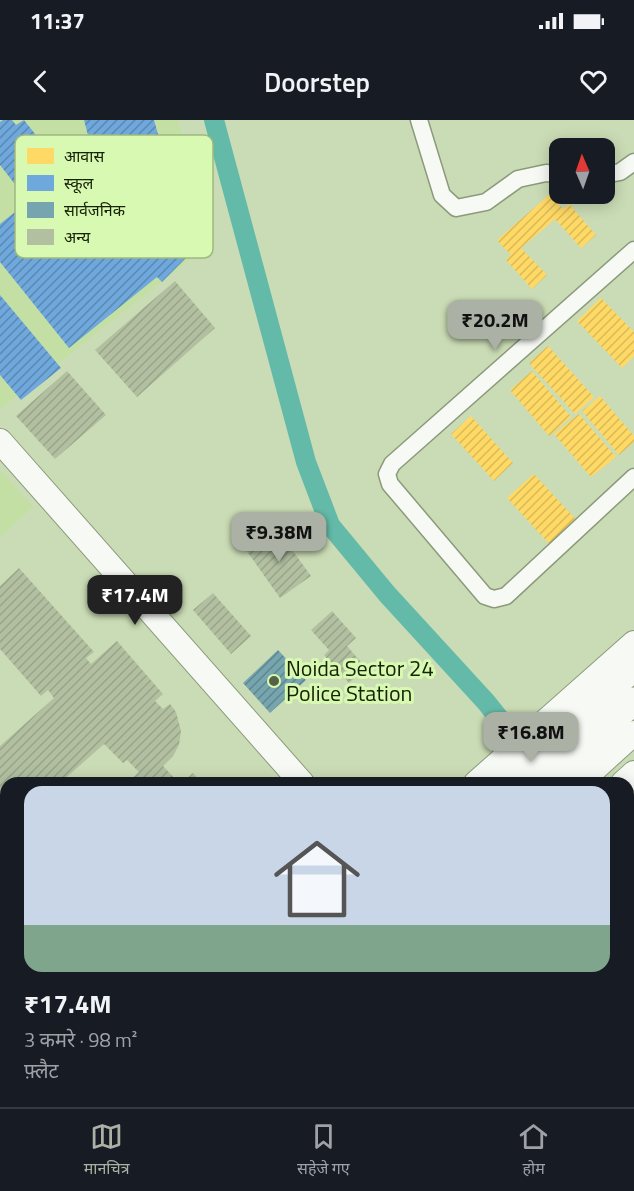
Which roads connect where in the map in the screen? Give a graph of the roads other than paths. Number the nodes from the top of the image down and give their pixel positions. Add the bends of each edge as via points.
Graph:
1 (419, 120) edge
2 (634, 162) edge
3 (615, 173) edge
4 (549, 174) edge
5 (634, 250) edge
6 (0, 441) edge
7 (634, 477) edge
8 (634, 624) edge
9 (634, 643) edge
10 (634, 667) edge
11 (580, 692) junction
12 (634, 701) edge
13 (634, 733) edge
14 (587, 776) edge
15 (297, 777) edge
16 (492, 777) edge
17 (493, 777) edge
18 (549, 777) edge

1 - 4 street via 442,195 456,208 486,202 518,179
2 - 3 street
5 - 7 street via 392,464 387,474 390,484 478,587 494,599 506,596
6 - 15 street
8 - 11 street via 597,658
9 - 11 street
10 - 17 main road
11 - 16 street
12 - 18 main road
13 - 14 street

